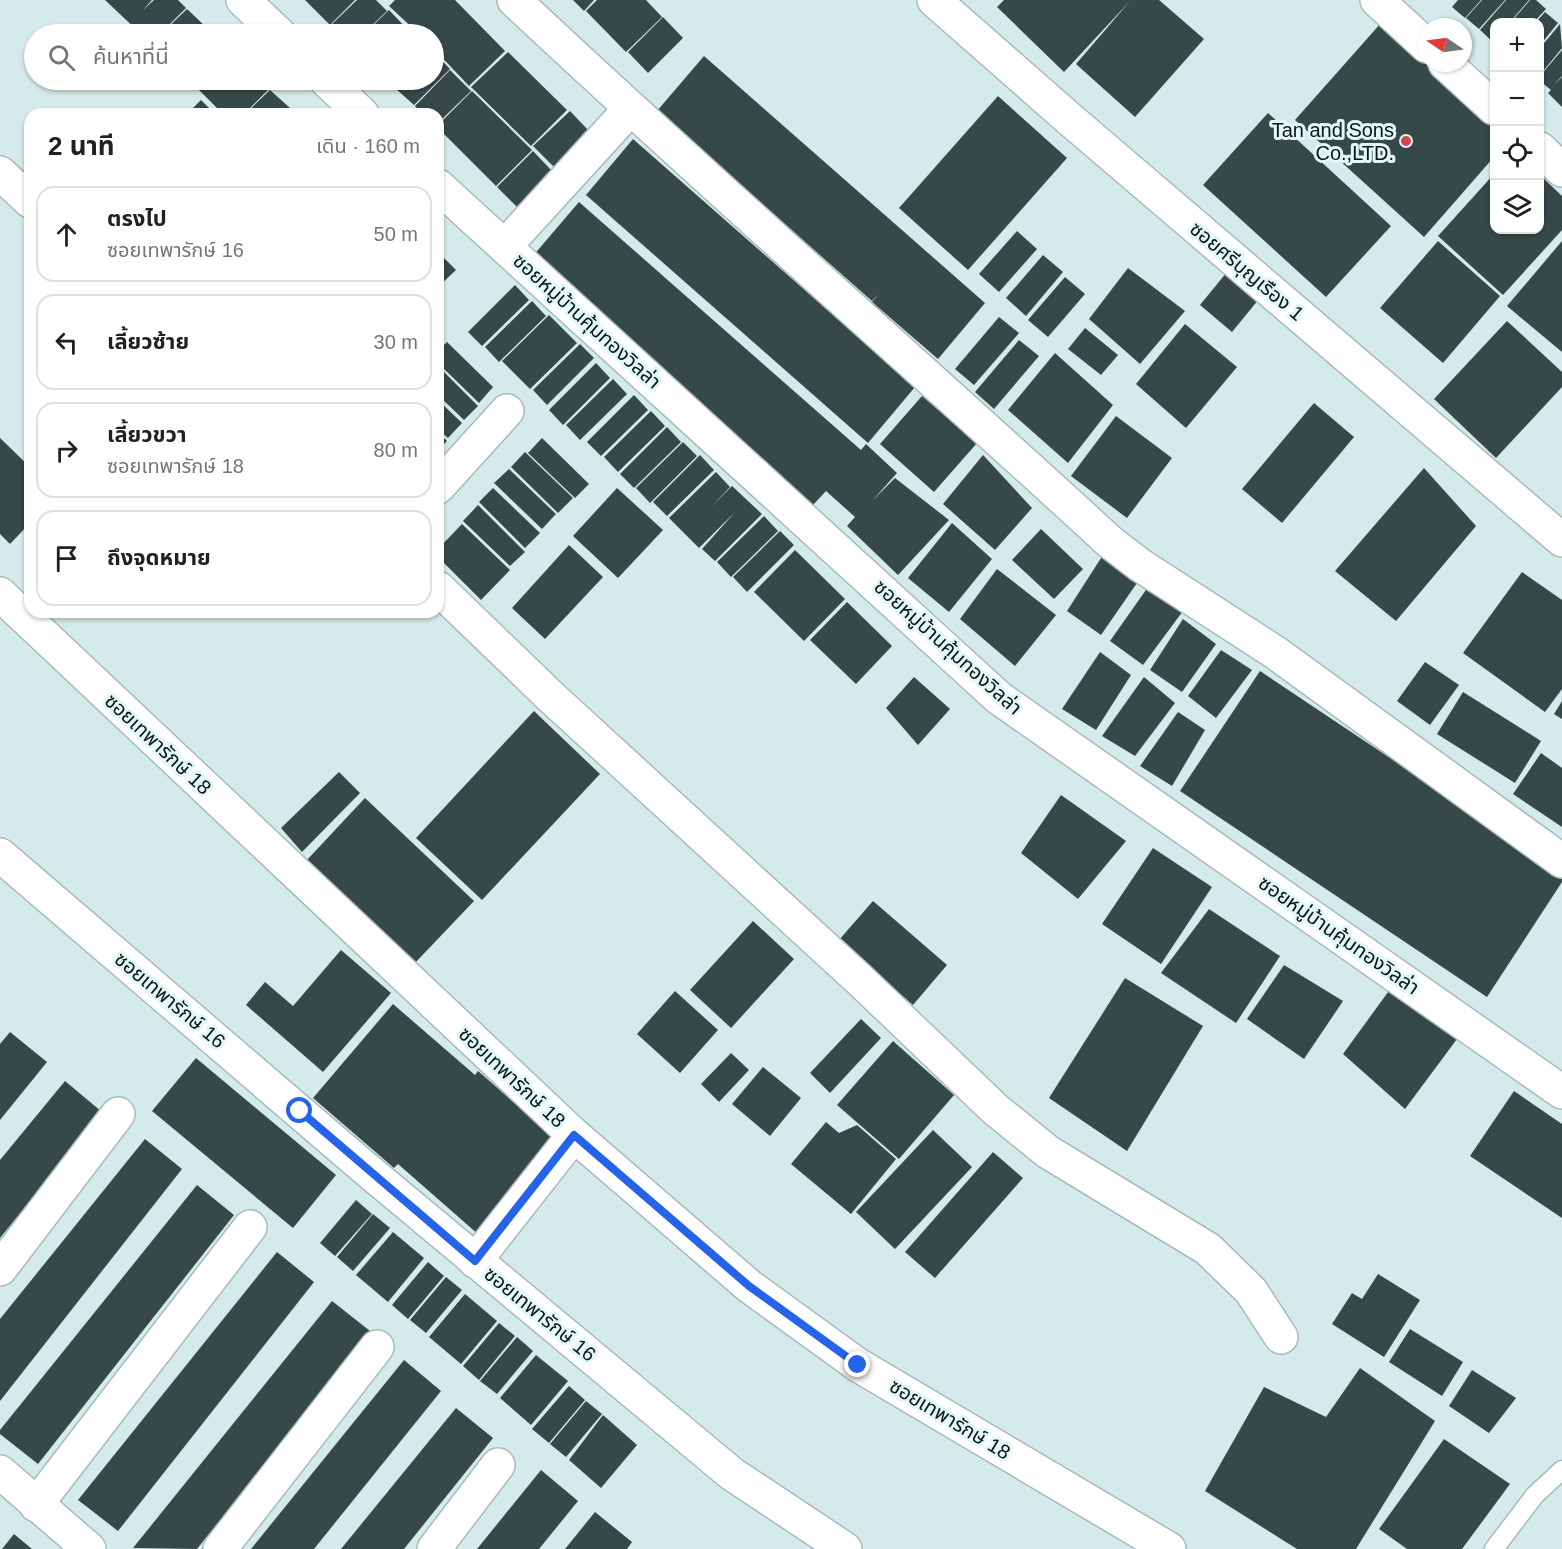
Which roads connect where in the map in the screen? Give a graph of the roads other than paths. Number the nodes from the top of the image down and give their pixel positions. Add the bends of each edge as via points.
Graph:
1 (243, 0) edge
2 (514, 0) edge
3 (934, 0) edge
4 (1377, 0) edge
5 (268, 24) edge
6 (1418, 38) edge
7 (1455, 72) edge
8 (337, 90) edge
9 (1490, 104) edge
10 (356, 108) edge
11 (630, 109) junction
12 (1544, 154) edge
13 (1562, 170) edge
14 (0, 173) edge
15 (444, 191) edge
16 (24, 195) edge
17 (505, 246) junction
18 (507, 411) dead end
19 (444, 481) edge
20 (1562, 540) edge
21 (0, 594) edge
22 (444, 594) edge
23 (24, 617) edge
24 (25, 618) edge
25 (0, 855) edge
26 (1562, 861) edge
27 (1562, 1092) edge
28 (118, 1114) dead end
29 (574, 1135) junction
30 (250, 1227) dead end
31 (475, 1261) junction
32 (0, 1269) edge
33 (1281, 1337) dead end
34 (377, 1347) dead end
35 (498, 1465) dead end
36 (1562, 1470) edge
37 (0, 1472) edge
38 (36, 1505) junction
39 (89, 1549) edge
40 (220, 1549) edge
41 (434, 1549) edge
42 (845, 1549) edge
43 (1169, 1549) edge
44 (1494, 1549) edge

1 - 5 street
2 - 11 street
3 - 20 street, ซอยศรีบุญเรือง 1
4 - 6 street
7 - 9 street
8 - 10 street
11 - 17 street
11 - 26 street via 1110,542 1276,653
12 - 13 street
14 - 16 street
15 - 17 street, ซอยหมู่บ้านคุ้มทองวิลล่า
17 - 27 street, ซอยหมู่บ้านคุ้มทองวิลล่า via 999,698
18 - 19 street
21 - 23 street, ซอยเทพารักษ์ 18
22 - 33 street via 995,1109 1048,1152 1208,1249 1251,1291
24 - 29 street, ซอยเทพารักษ์ 18
25 - 31 street, ซอยเทพารักษ์ 16
28 - 32 street
29 - 31 street
29 - 43 street, ซอยเทพารักษ์ 18 via 749,1286 858,1365
30 - 38 street
31 - 42 street, ซอยเทพารักษ์ 16 via 732,1474
34 - 40 street
35 - 41 street
36 - 44 lane via 1535,1495
37 - 38 street
38 - 39 street

